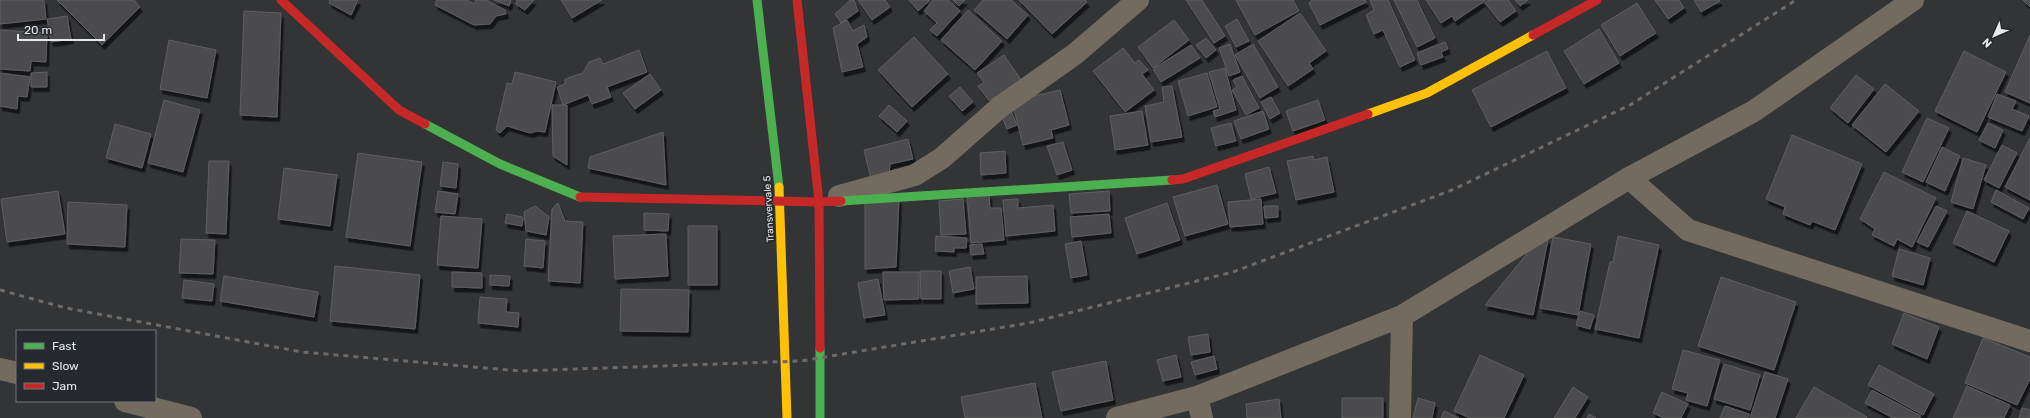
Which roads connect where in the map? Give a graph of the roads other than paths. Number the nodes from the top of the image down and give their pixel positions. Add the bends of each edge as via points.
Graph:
1 (281, 0) edge
2 (757, 0) edge
3 (797, 0) edge
4 (1138, 0) edge
5 (1597, 0) edge
6 (1913, 0) edge
7 (1629, 178) junction
8 (781, 201) junction
9 (819, 202) junction
10 (1402, 316) junction
11 (2030, 341) edge
12 (0, 369) edge
13 (16, 373) edge
14 (129, 402) edge
15 (1200, 408) edge
16 (191, 418) edge
17 (787, 418) edge
18 (820, 418) edge
19 (1117, 418) edge
20 (1400, 418) edge

1 - 8 street via 399,110 500,164 579,197
2 - 8 street, Transvervale 5
3 - 9 street
4 - 9 street via 1075,54 1000,107 942,158 915,175
5 - 9 street via 1427,93 1183,179
6 - 7 street via 1754,111
7 - 10 street
7 - 11 street via 1688,230
8 - 9 street
8 - 17 street, Transvervale 5
9 - 18 street
10 - 15 street
10 - 20 street
12 - 13 street
14 - 16 street
15 - 19 street

